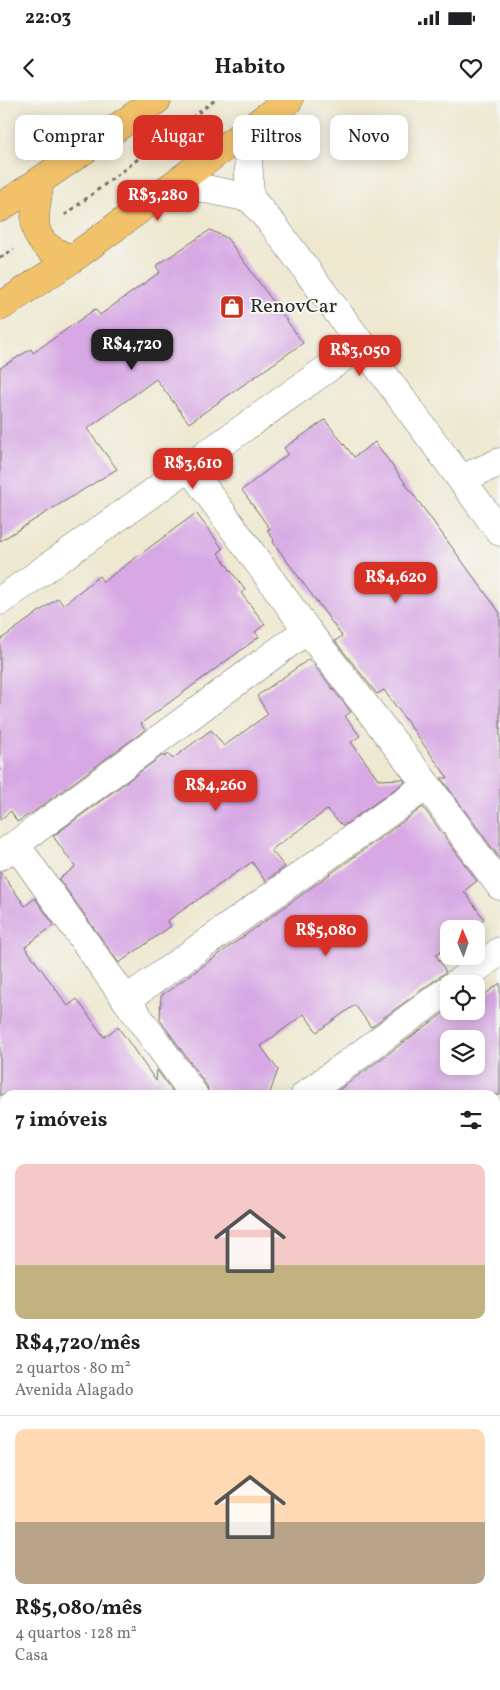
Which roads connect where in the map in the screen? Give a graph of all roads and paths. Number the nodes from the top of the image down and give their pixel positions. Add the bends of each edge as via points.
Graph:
1 (157, 100) edge
2 (215, 100) edge
3 (289, 100) edge
4 (269, 115) edge
5 (233, 142) edge
6 (248, 160) edge
7 (40, 181) junction
8 (177, 183) junction
9 (250, 198) junction
10 (0, 208) edge
11 (38, 236) junction
12 (0, 258) edge
13 (72, 259) junction
14 (0, 307) edge
15 (362, 344) junction
16 (500, 462) edge
17 (189, 467) junction
18 (461, 479) junction
19 (500, 532) edge
20 (0, 601) edge
21 (307, 630) junction
22 (428, 786) junction
23 (8, 850) edge
24 (500, 886) edge
25 (500, 952) edge
26 (468, 975) edge
27 (440, 996) edge
28 (126, 1000) junction
29 (190, 1090) edge
30 (312, 1090) edge

1 - 7 main road
2 - 11 path
3 - 4 main road
5 - 8 main road
6 - 9 street
7 - 10 main road
7 - 11 main road via 34,222
8 - 9 street
8 - 13 main road
9 - 15 street
11 - 12 path
11 - 13 main road via 45,246
13 - 14 main road
15 - 17 street
15 - 18 street
16 - 18 street
17 - 20 street
17 - 21 street
18 - 19 street
21 - 22 street
21 - 23 street
22 - 24 street
22 - 28 street
23 - 28 street
25 - 26 street
27 - 30 street
28 - 29 street

